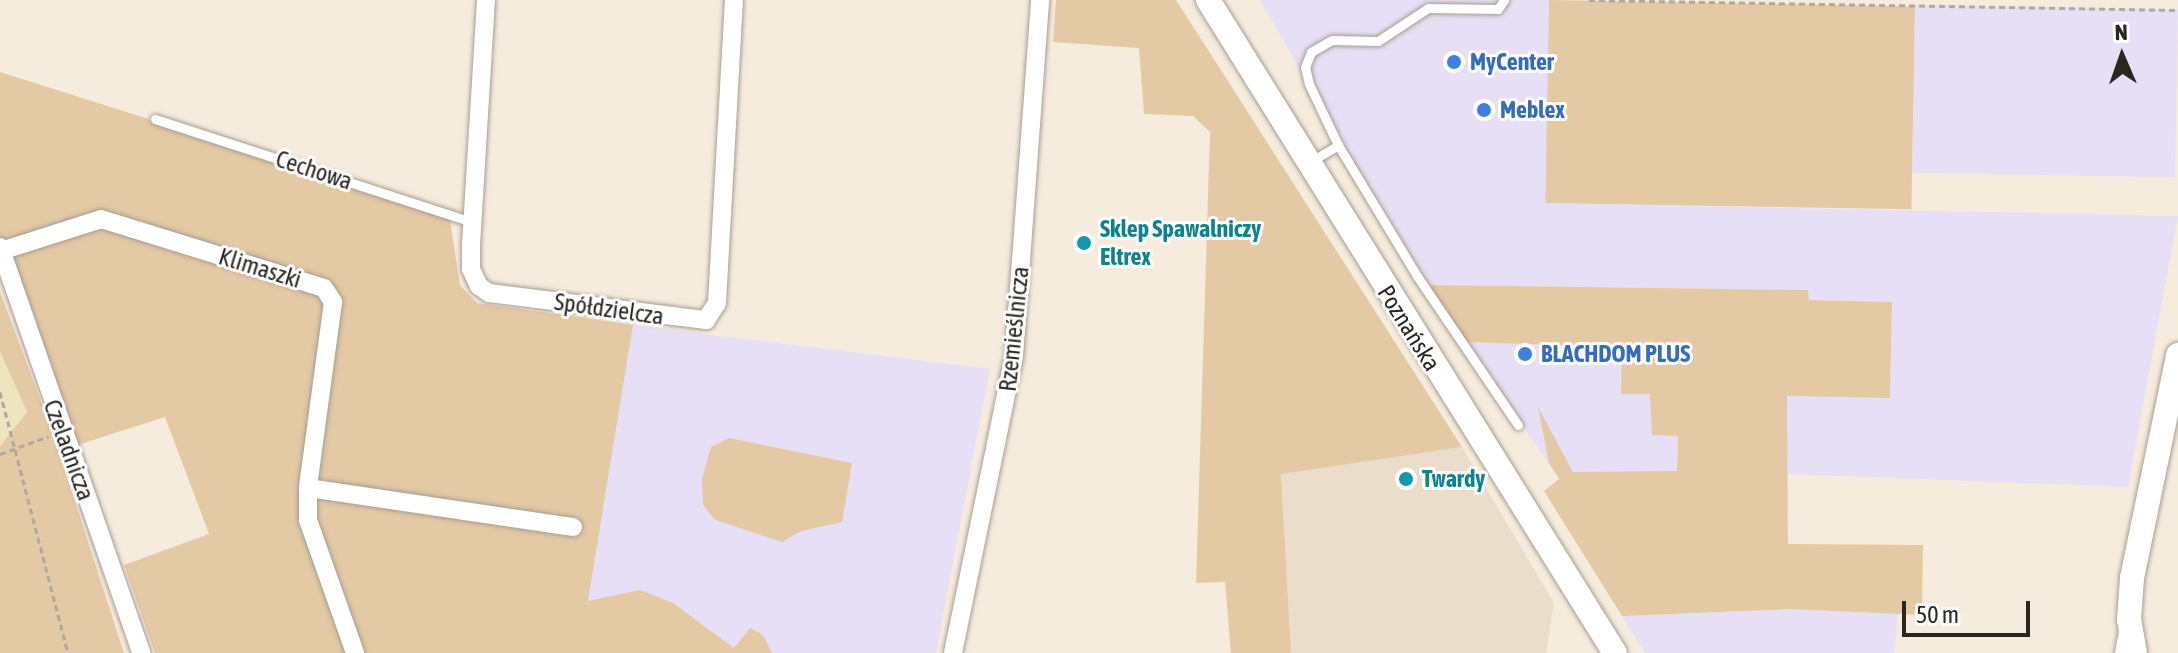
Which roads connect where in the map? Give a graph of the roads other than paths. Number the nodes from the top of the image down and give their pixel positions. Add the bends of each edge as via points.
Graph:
1 (486, 0) edge
2 (734, 0) edge
3 (1040, 0) edge
4 (1208, 0) edge
5 (1504, 0) edge
6 (155, 119) dead end
7 (1338, 145) junction
8 (1307, 164) junction
9 (472, 222) junction
10 (1, 249) edge
11 (2178, 355) edge
12 (1518, 425) dead end
13 (308, 488) junction
14 (573, 527) dead end
15 (2129, 600) junction
16 (141, 653) edge
17 (355, 653) edge
18 (953, 653) edge
19 (1615, 653) edge
20 (2119, 653) edge
21 (2135, 653) edge

1 - 9 street, Spółdzielcza
2 - 9 street, Spółdzielcza via 717,303 706,320 489,293 471,269
3 - 18 street, Rzemieślnicza via 1014,356
4 - 8 main road, Poznańska
5 - 7 lane via 1498,9 1428,8 1378,41 1332,40 1311,52 1305,67 1309,84
6 - 9 lane, Cechowa
7 - 8 lane
7 - 12 lane via 1417,276
8 - 19 main road, Poznańska
10 - 13 street, Klimaszki via 101,219 324,288 333,302
10 - 16 street, Czeladnicza
11 - 15 main road
13 - 14 street
13 - 17 street, Klimaszki via 308,520
15 - 20 lane
15 - 21 main road

